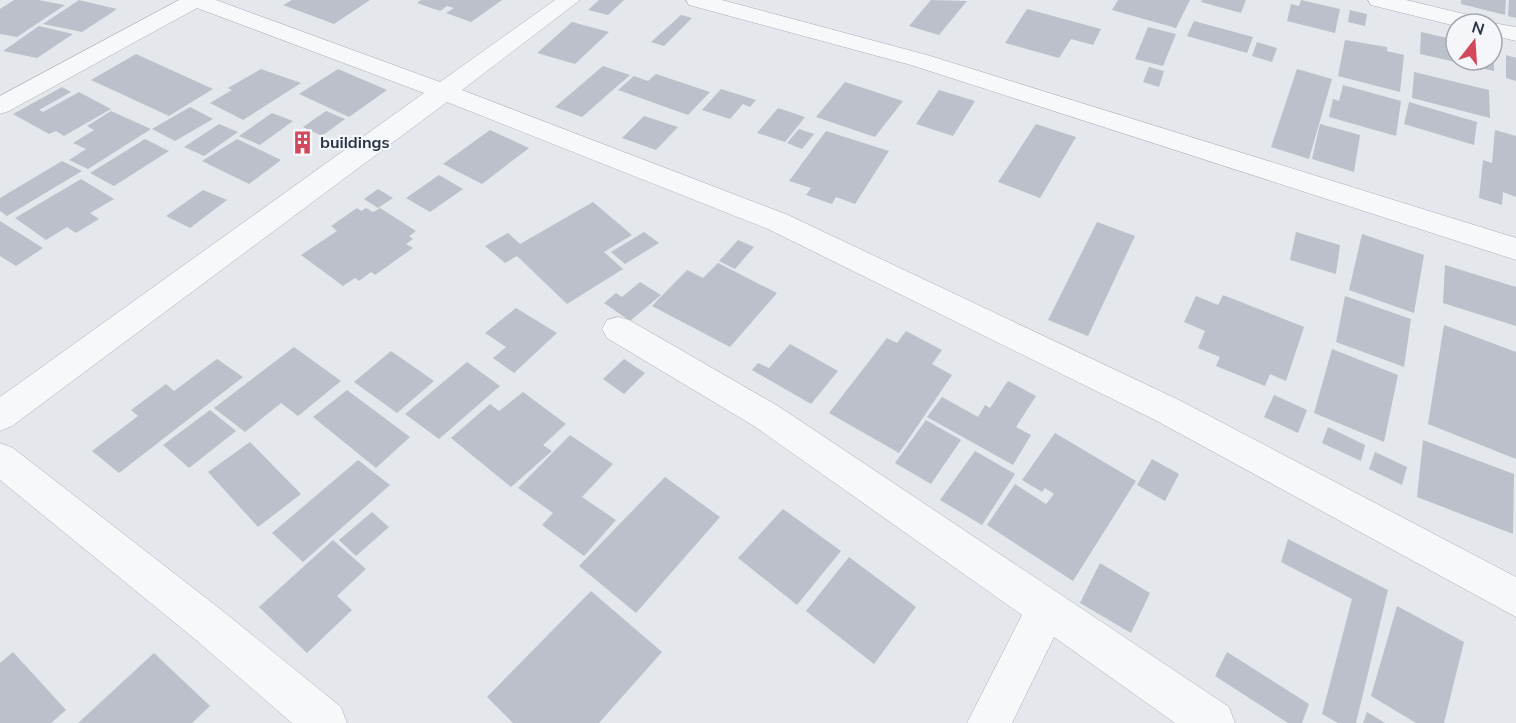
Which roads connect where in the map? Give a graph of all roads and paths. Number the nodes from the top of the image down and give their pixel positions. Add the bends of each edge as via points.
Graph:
1 (196, 0) edge
2 (569, 0) edge
3 (697, 0) edge
4 (1379, 0) edge
5 (1444, 16) edge
6 (442, 92) junction
7 (0, 106) edge
8 (1516, 249) edge
9 (618, 329) dead end
10 (0, 416) edge
11 (0, 459) edge
12 (1516, 598) edge
13 (1046, 610) junction
14 (325, 723) edge
15 (989, 723) edge
16 (1213, 723) edge

1 - 6 street
1 - 7 street
2 - 6 street
3 - 8 street via 919,60
4 - 5 street
6 - 10 street
6 - 12 street via 778,222 1167,410
9 - 13 street via 766,416
11 - 14 street
13 - 15 street
13 - 16 street

